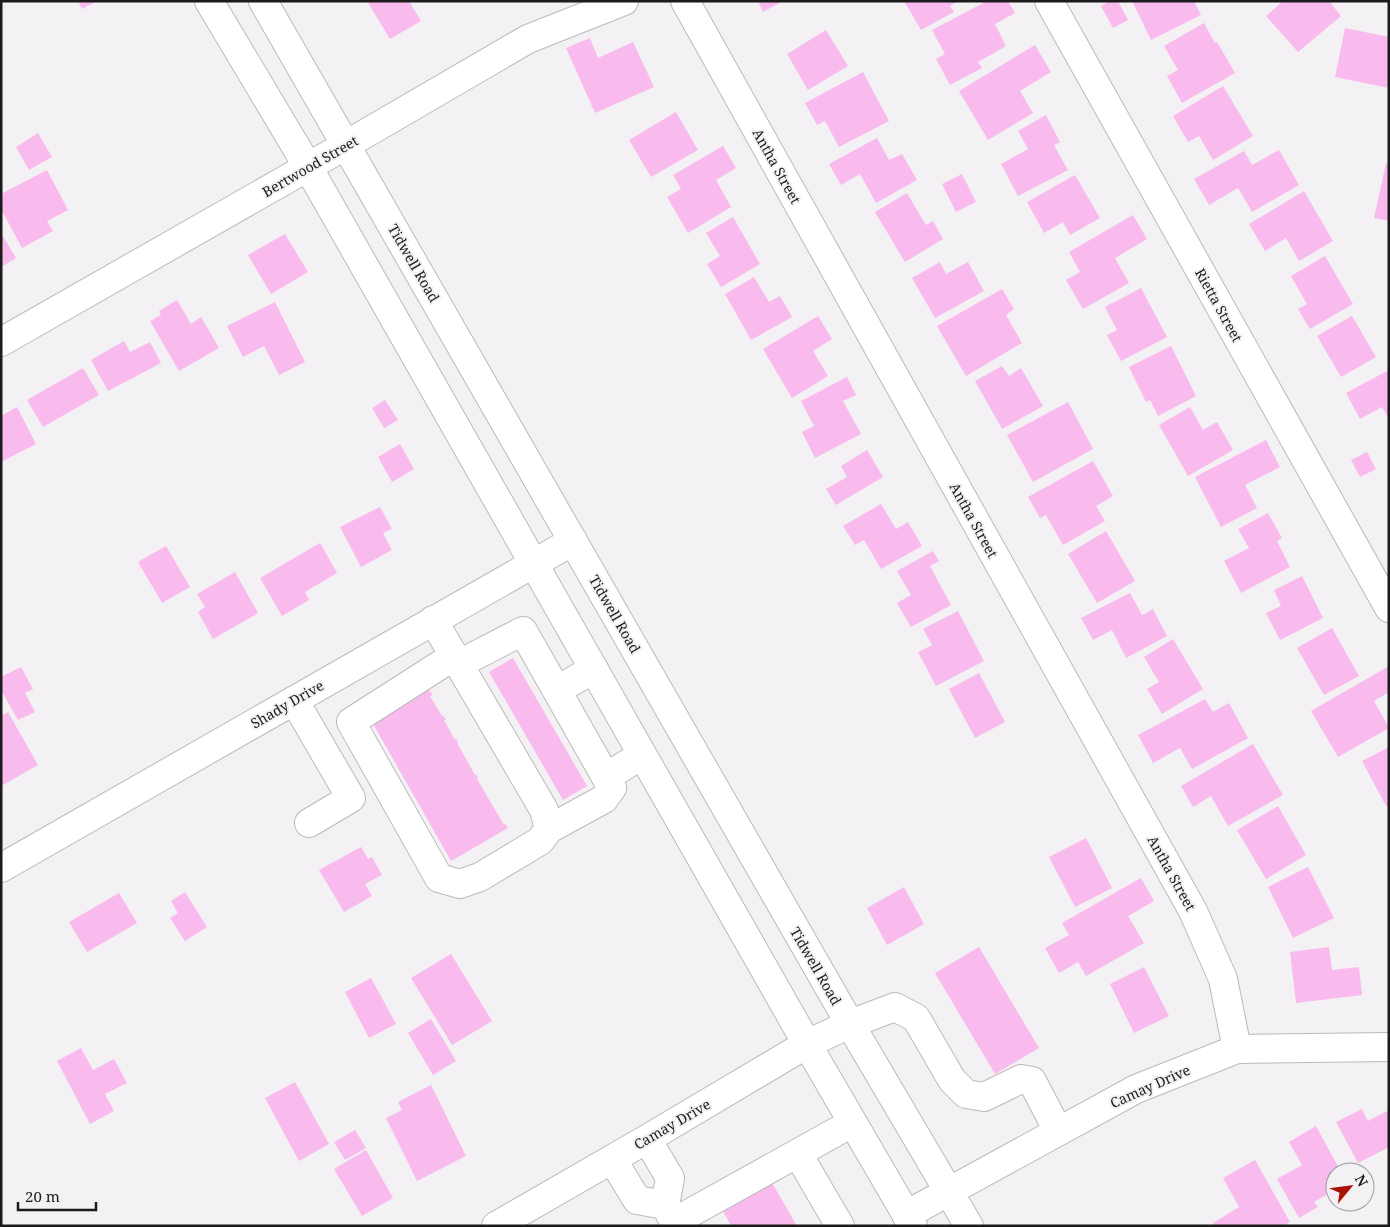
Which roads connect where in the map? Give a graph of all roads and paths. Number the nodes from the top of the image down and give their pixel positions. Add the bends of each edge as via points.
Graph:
1 (209, 1) edge
2 (264, 1) edge
3 (624, 1) edge
4 (684, 1) edge
5 (1049, 1) edge
6 (347, 145) junction
7 (308, 167) junction
8 (1, 342) edge
9 (573, 541) junction
10 (534, 563) junction
11 (1389, 608) edge
12 (434, 620) junction
13 (457, 660) junction
14 (594, 669) junction
15 (557, 690) junction
16 (294, 700) junction
17 (642, 755) junction
18 (606, 777) junction
19 (309, 822) dead end
20 (549, 829) junction
21 (1, 868) edge
22 (850, 1024) junction
23 (807, 1044) junction
24 (1389, 1047) edge
25 (1237, 1049) junction
26 (852, 1123) junction
27 (1058, 1132) junction
28 (647, 1139) junction
29 (798, 1154) junction
30 (612, 1159) junction
31 (950, 1191) junction
32 (669, 1218) edge
33 (910, 1220) edge
34 (496, 1226) edge
35 (840, 1226) edge
36 (969, 1226) edge

1 - 7 street
2 - 6 street, Tidwell Road
3 - 6 street, Bertwood Street via 528,39
4 - 25 street, Antha Street via 1193,911 1223,979
5 - 11 street, Rietta Street
6 - 7 street, Bertwood Street
6 - 9 street, Tidwell Road
7 - 8 street, Bertwood Street
7 - 10 street
9 - 10 street, Shady Drive
9 - 22 street, Tidwell Road
10 - 12 street, Shady Drive
10 - 14 street
12 - 13 street
12 - 16 street, Shady Drive
13 - 15 street via 523,631
13 - 20 street via 544,810
13 - 20 street via 351,722 439,878 460,884 480,877 540,841
14 - 15 street
14 - 17 street
15 - 18 street
16 - 19 street via 352,798
16 - 21 street, Shady Drive
17 - 18 street
17 - 23 street
18 - 20 street via 612,788 604,800
22 - 23 street, Camay Drive
22 - 27 street, Camay Drive via 895,1008 916,1018 952,1080 966,1094 984,1097 1021,1079 1032,1081
22 - 31 street, Tidwell Road
23 - 26 street
23 - 28 street, Camay Drive
24 - 25 street, Camay Drive
25 - 27 street, Camay Drive via 1136,1089
26 - 29 street
26 - 33 street
27 - 31 street, Camay Drive
28 - 30 street, Camay Drive
28 - 32 street via 670,1178
29 - 32 street
29 - 35 street
30 - 32 street via 637,1200
30 - 34 street, Camay Drive
31 - 33 street, Camay Drive
31 - 36 street, Tidwell Road

